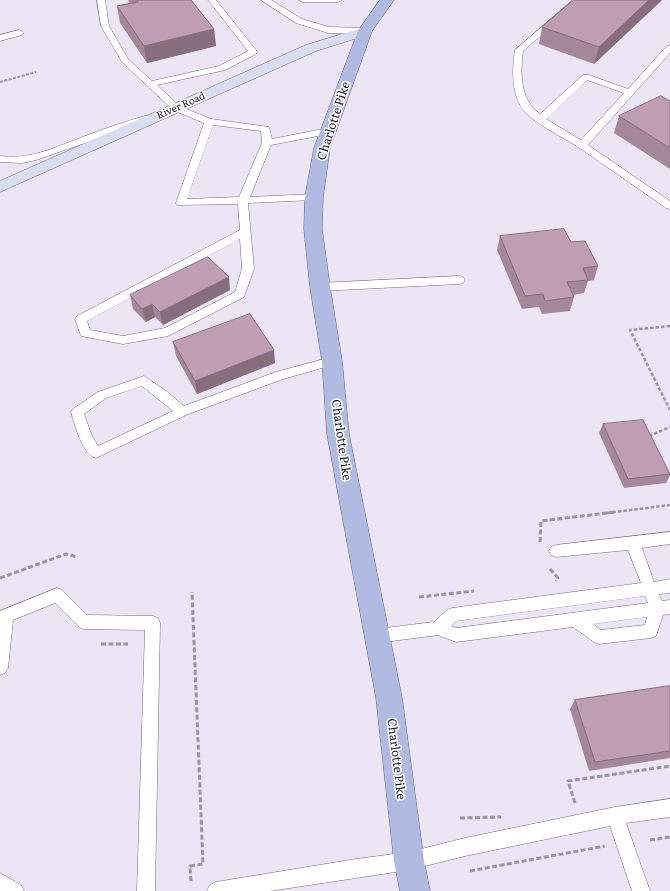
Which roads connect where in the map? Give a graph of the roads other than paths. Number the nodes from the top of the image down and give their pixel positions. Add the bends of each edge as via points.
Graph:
1 (101, 0) edge
2 (212, 0) edge
3 (265, 0) edge
4 (303, 0) edge
5 (338, 0) edge
6 (387, 0) edge
7 (578, 0) edge
8 (365, 31) junction
9 (19, 33) dead end
10 (0, 38) edge
11 (670, 48) edge
12 (151, 84) junction
13 (629, 92) junction
14 (171, 111) junction
15 (540, 119) junction
16 (208, 122) junction
17 (328, 131) junction
18 (267, 143) junction
19 (582, 145) junction
20 (0, 159) edge
21 (0, 186) edge
22 (314, 198) junction
23 (244, 201) junction
24 (670, 206) edge
25 (245, 232) junction
26 (459, 280) dead end
27 (320, 287) junction
28 (332, 361) junction
29 (182, 412) junction
30 (670, 538) edge
31 (633, 543) junction
32 (556, 551) dead end
33 (670, 586) edge
34 (650, 588) junction
35 (663, 607) edge
36 (3, 617) edge
37 (575, 619) junction
38 (438, 628) junction
39 (377, 636) junction
40 (0, 668) edge
41 (670, 808) edge
42 (615, 816) junction
43 (409, 861) junction
44 (0, 882) edge
45 (15, 891) edge
46 (146, 891) edge
47 (216, 891) edge
48 (415, 891) edge
49 (641, 891) edge

1 - 12 lane via 105,26 125,60
2 - 12 lane via 254,52 222,68
3 - 8 lane via 299,21 328,30
4 - 5 lane
6 - 8 main road, Charlotte Pike
7 - 15 lane via 519,50 516,70 520,93 528,110
8 - 14 main road, River Road via 311,48
8 - 17 main road, Charlotte Pike
9 - 10 lane
11 - 13 lane
12 - 14 lane
13 - 15 lane via 586,77
13 - 19 lane
14 - 16 lane
14 - 20 lane via 118,127 30,160 12,162
14 - 21 main road, River Road
15 - 19 lane
16 - 18 lane via 266,129
16 - 23 lane via 181,203
17 - 18 lane
17 - 22 main road, Charlotte Pike via 322,148
18 - 23 lane
19 - 24 lane
22 - 23 lane
22 - 27 main road, Charlotte Pike via 313,229
23 - 25 lane
25 - 25 lane via 82,319 85,333 123,340 168,332 240,294 248,269
26 - 27 lane
27 - 28 main road, Charlotte Pike
28 - 29 lane via 280,375
28 - 39 main road, Charlotte Pike via 338,434
29 - 29 lane via 96,454 86,438 76,412 102,395 144,381
30 - 31 lane
31 - 32 lane
31 - 34 lane
33 - 34 lane
34 - 35 lane
34 - 38 lane via 452,615
35 - 37 lane
35 - 37 lane via 651,631 599,637
36 - 40 lane
36 - 46 lane via 57,595 84,622 153,623
37 - 38 lane via 456,635
38 - 39 lane
39 - 43 main road, Charlotte Pike via 389,698
41 - 42 lane
42 - 43 lane
42 - 49 lane
43 - 47 lane
43 - 48 main road, Charlotte Pike
44 - 45 lane

